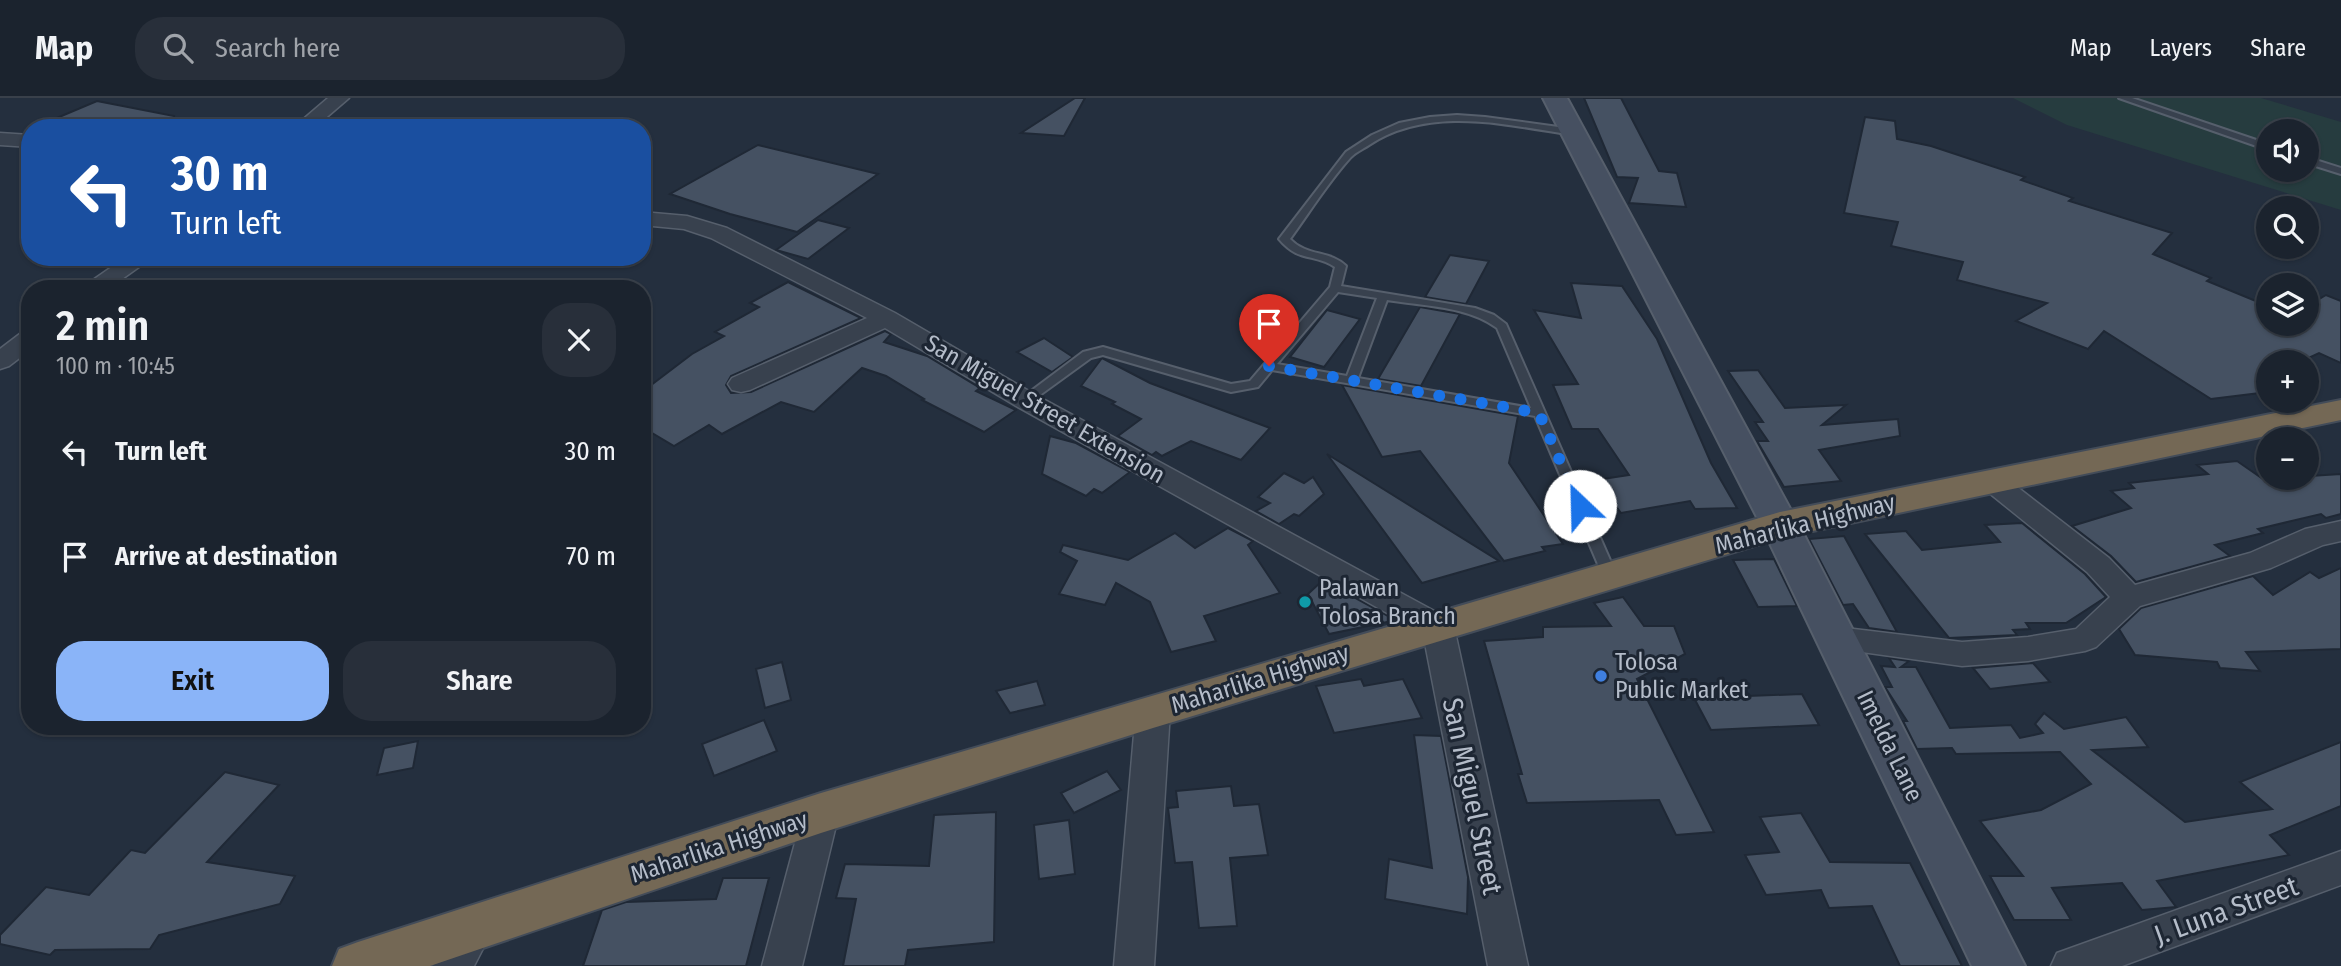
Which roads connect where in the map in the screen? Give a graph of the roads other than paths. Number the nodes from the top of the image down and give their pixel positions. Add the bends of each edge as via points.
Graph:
1 (340, 98) edge
2 (1555, 98) edge
3 (2123, 98) edge
4 (313, 119) edge
5 (1573, 132) junction
6 (0, 139) edge
7 (21, 140) edge
8 (2256, 143) edge
9 (2319, 164) edge
10 (2341, 171) edge
11 (651, 219) edge
12 (128, 266) edge
13 (106, 280) edge
14 (1335, 288) junction
15 (1383, 296) junction
16 (886, 318) junction
17 (21, 345) edge
18 (0, 361) edge
19 (1269, 366) junction
20 (1352, 379) junction
21 (741, 384) dead end
22 (1025, 400) junction
23 (2341, 410) edge
24 (1539, 413) junction
25 (1993, 482) junction
26 (1780, 525) junction
27 (2341, 531) edge
28 (1610, 576) junction
29 (2129, 598) junction
30 (1438, 626) junction
31 (1837, 639) junction
32 (1153, 711) junction
33 (821, 813) junction
34 (2341, 867) edge
35 (473, 929) junction
36 (358, 966) edge
37 (453, 966) edge
38 (782, 966) edge
39 (1133, 966) edge
40 (1508, 966) edge
41 (1999, 966) edge
42 (2071, 966) edge

1 - 4 street
2 - 5 street, Imelda Lane
3 - 8 lane
5 - 14 lane via 1432,117 1361,145 1332,174 1284,239 1293,251 1335,260 1341,266
5 - 26 street, Imelda Lane
6 - 7 street
9 - 10 lane
11 - 16 street, San Miguel Street Extension via 719,233
12 - 13 street
14 - 15 lane
14 - 19 lane
15 - 20 lane
15 - 24 lane via 1490,317 1502,326
16 - 21 street
16 - 22 street, San Miguel Street Extension
17 - 18 street
19 - 20 lane
19 - 22 lane via 1254,384 1231,388 1103,351 1087,355
20 - 24 lane
22 - 30 street, San Miguel Street Extension
23 - 25 highway, Maharlika Highway
24 - 28 lane
25 - 26 highway, Maharlika Highway
25 - 29 street via 2098,565
26 - 28 highway, Maharlika Highway
26 - 31 street, Imelda Lane
27 - 29 street via 2316,536 2260,561
28 - 30 highway, Maharlika Highway
29 - 31 street via 2085,639 2028,649 1962,654
30 - 32 highway, Maharlika Highway
30 - 40 street, San Miguel Street
31 - 41 street, Imelda Lane
32 - 33 highway, Maharlika Highway
32 - 39 street
33 - 35 highway, Maharlika Highway
33 - 38 street
34 - 42 street, J. Luna Street
35 - 36 highway, Maharlika Highway
35 - 37 street

